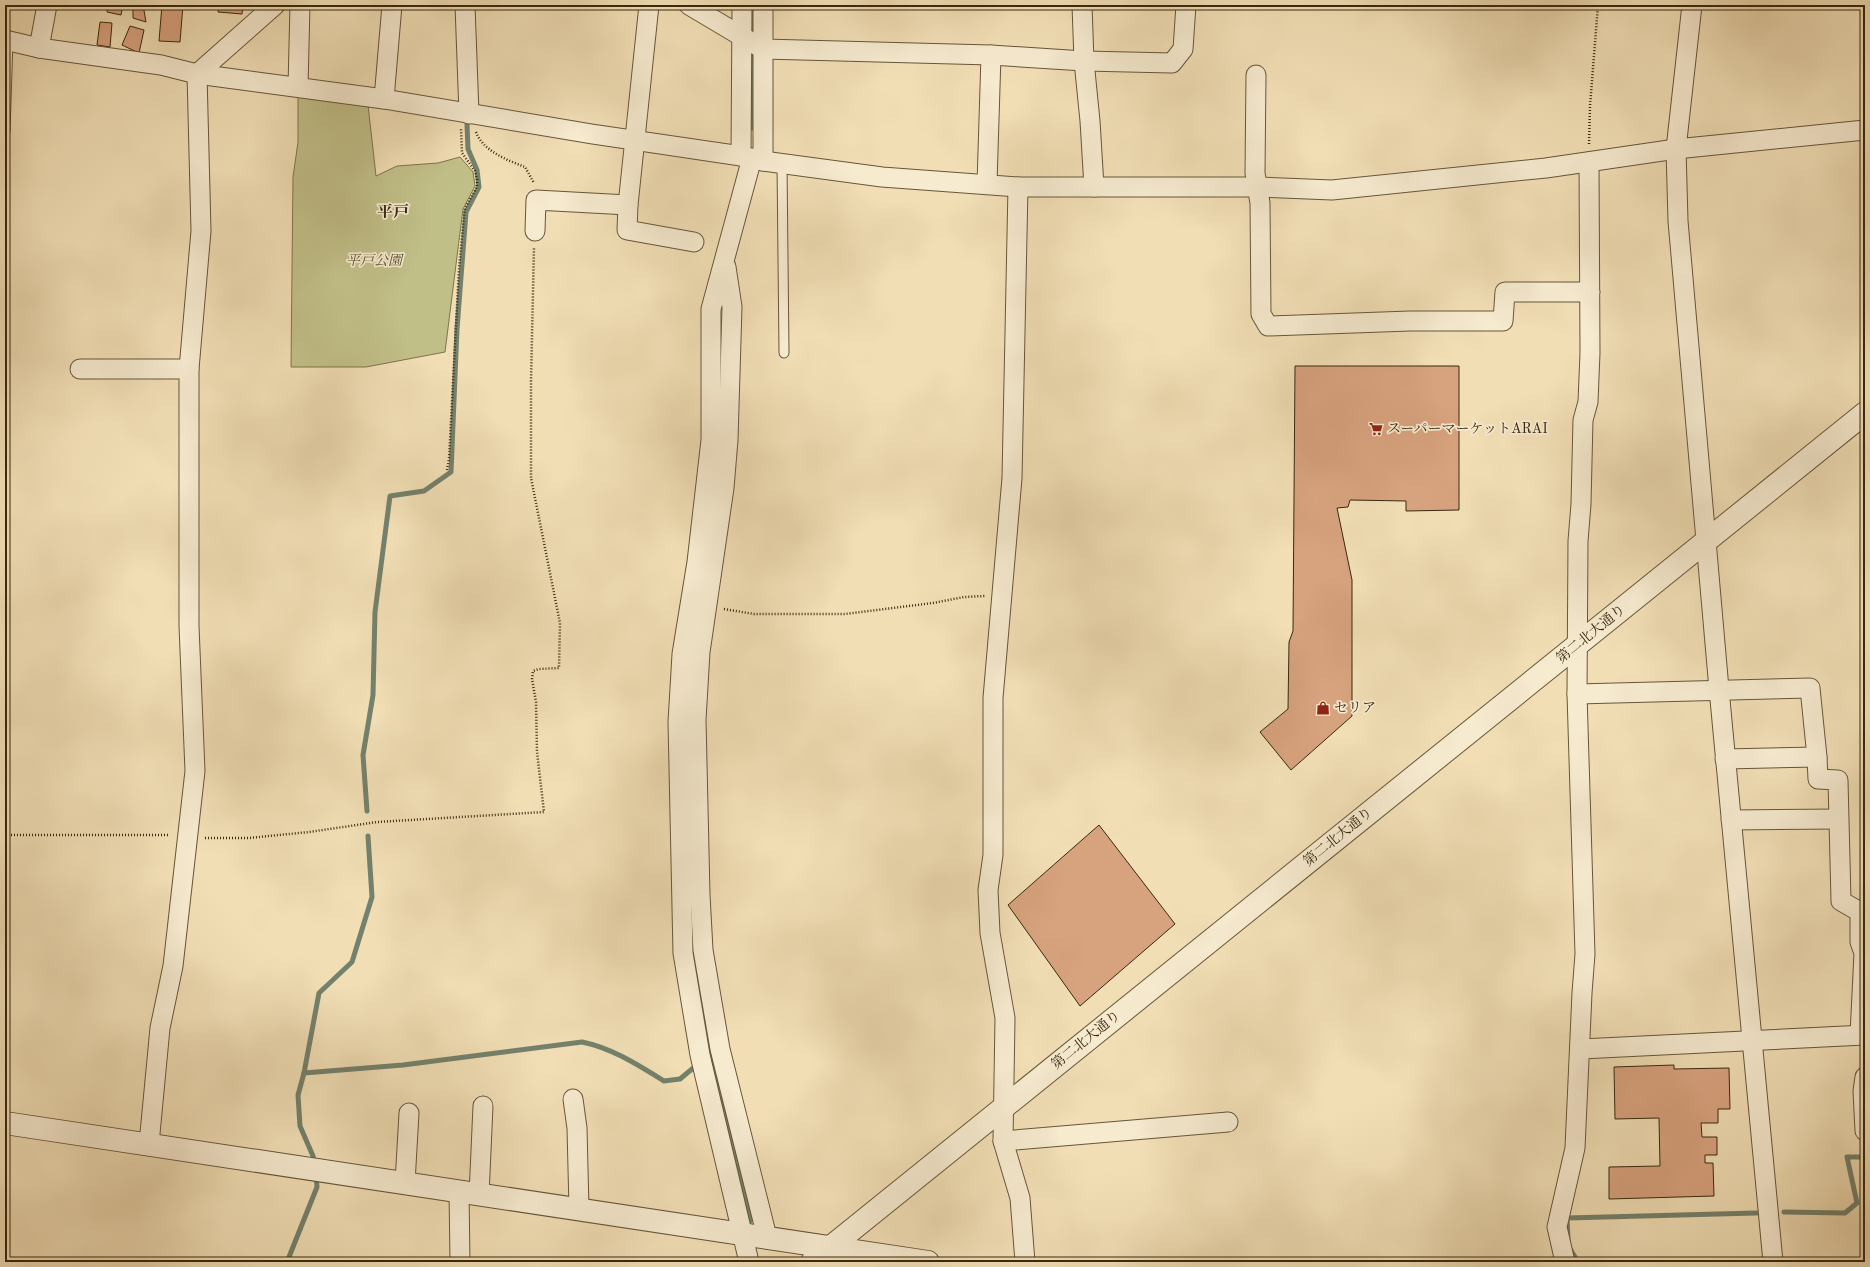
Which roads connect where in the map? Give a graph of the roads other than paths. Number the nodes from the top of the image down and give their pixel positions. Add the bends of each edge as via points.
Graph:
1 (47, 5) edge
2 (275, 5) edge
3 (300, 5) edge
4 (392, 5) edge
5 (465, 5) edge
6 (649, 5) edge
7 (689, 5) edge
8 (742, 5) edge
9 (763, 5) edge
10 (1082, 5) edge
11 (1186, 5) edge
12 (1692, 5) edge
13 (741, 34) junction
14 (6, 40) edge
15 (40, 48) junction
16 (763, 49) junction
17 (991, 55) junction
18 (1084, 61) junction
19 (197, 74) junction
20 (1256, 75) dead end
21 (298, 87) junction
22 (384, 99) junction
23 (464, 113) junction
24 (5, 130) edge
25 (1865, 130) edge
26 (635, 140) junction
27 (1676, 149) junction
28 (752, 158) junction
29 (1589, 162) junction
30 (782, 163) junction
31 (987, 184) junction
32 (1018, 186) junction
33 (1094, 186) junction
34 (1257, 186) junction
35 (628, 205) junction
36 (534, 231) road end
37 (694, 242) dead end
38 (725, 259) junction
39 (1590, 292) junction
40 (784, 353) dead end
41 (80, 369) dead end
42 (189, 369) junction
43 (1865, 412) edge
44 (1707, 541) junction
45 (1578, 644) junction
46 (1719, 689) junction
47 (1577, 694) junction
48 (687, 722) junction
49 (1817, 757) junction
50 (1725, 759) junction
51 (1838, 819) junction
52 (1731, 820) junction
53 (1863, 1035) edge
54 (1752, 1040) junction
55 (1581, 1049) junction
56 (1865, 1077) edge
57 (573, 1099) dead end
58 (482, 1106) dead end
59 (1004, 1106) junction
60 (409, 1113) dead end
61 (1228, 1122) dead end
62 (5, 1123) edge
63 (1865, 1131) edge
64 (1003, 1141) junction
65 (149, 1144) junction
66 (405, 1183) junction
67 (469, 1193) junction
68 (579, 1210) junction
69 (741, 1234) junction
70 (767, 1238) junction
71 (831, 1247) junction
72 (460, 1262) edge
73 (749, 1262) edge
74 (812, 1262) edge
75 (928, 1262) edge
76 (1025, 1262) edge
77 (1565, 1262) edge
78 (1773, 1262) edge

1 - 15 street
2 - 19 street
3 - 21 street
4 - 22 street
5 - 23 street
6 - 26 street
7 - 13 street
8 - 13 street
9 - 16 street
10 - 18 street
11 - 18 street via 1183,49 1172,63
12 - 27 street
13 - 16 street
13 - 28 street
14 - 15 street
14 - 24 lane
15 - 19 street via 161,65
16 - 17 street
16 - 28 street
17 - 18 street
17 - 31 street
18 - 33 street
19 - 21 street
19 - 42 street via 201,231
20 - 34 street
21 - 22 street
22 - 23 street
23 - 26 street
25 - 27 street
26 - 28 street
26 - 35 street
27 - 29 street
27 - 44 street via 1678,221
28 - 30 street
28 - 38 street
29 - 34 street via 1332,190
29 - 39 street
30 - 31 street via 882,177
30 - 40 lane
31 - 32 street
32 - 33 street
32 - 59 street via 1012,478 993,698 993,855 988,890 990,933 1005,1018
33 - 34 street
34 - 39 street via 1260,203 1261,314 1268,326 1503,321 1504,292
35 - 36 street via 536,200
35 - 37 street via 627,230
38 - 48 street via 732,307 728,440 724,488 707,607
38 - 48 street via 711,309 710,456 682,654
39 - 45 street via 1588,402 1583,420 1578,541
41 - 42 street
42 - 65 street via 189,626 195,771 173,966 160,1028
43 - 44 street, 第二北大通り
44 - 45 street, 第二北大通り
44 - 46 street
45 - 47 street
45 - 59 street, 第二北大通り
46 - 47 street
46 - 49 street via 1810,688
46 - 50 street
47 - 55 street via 1585,954
48 - 69 street via 683,953 700,1055
48 - 70 street via 703,950 720,1049
49 - 50 street
49 - 51 street via 1818,779 1838,780
50 - 52 street
51 - 52 street
51 - 53 street via 1841,901 1860,912 1860,942 1864,953
52 - 54 street
53 - 54 street
54 - 55 street
54 - 78 street
55 - 77 street via 1575,1148 1557,1227
56 - 63 street
57 - 68 street via 578,1128
58 - 67 street
59 - 64 street
59 - 71 street, 第二北大通り
60 - 66 street
61 - 64 street
62 - 65 street
64 - 76 street via 1020,1198
65 - 66 street
66 - 67 street
67 - 68 street
67 - 72 street
68 - 69 street
69 - 70 street
69 - 73 street
70 - 71 street
71 - 74 street, 第二北大通り
71 - 75 street

